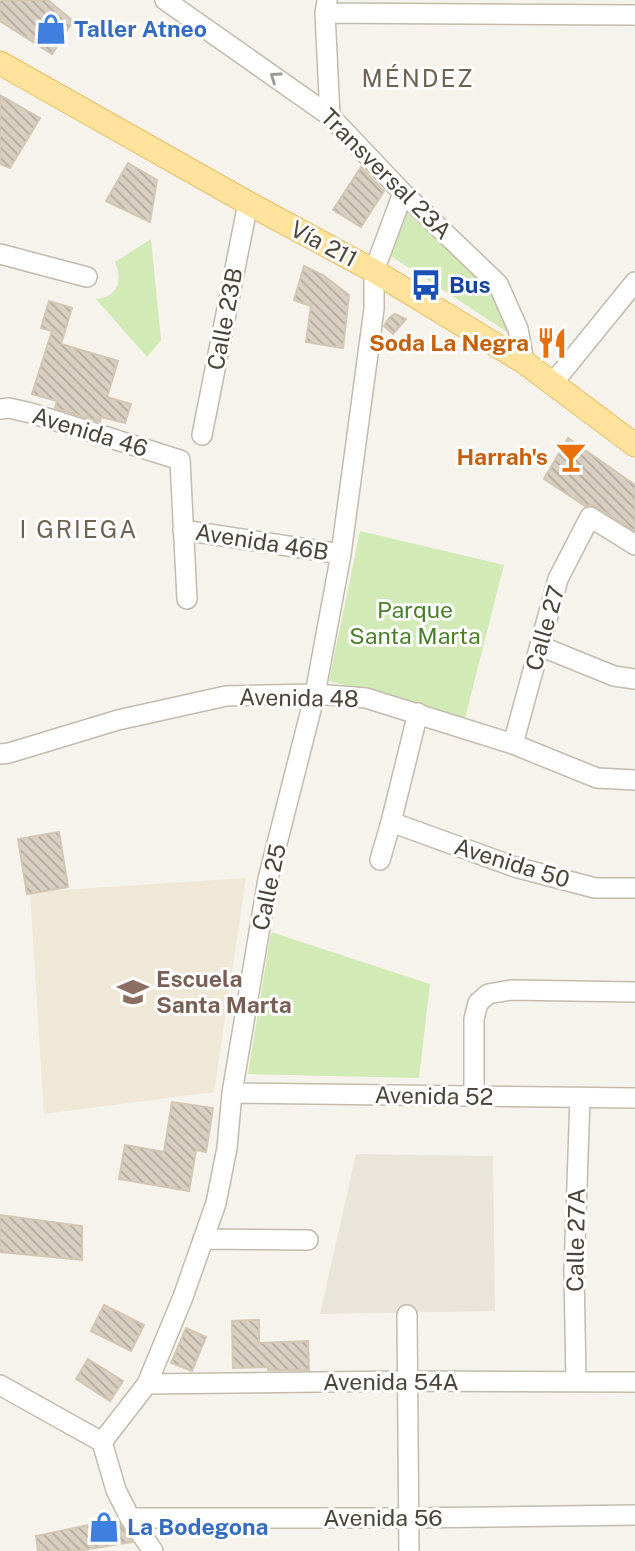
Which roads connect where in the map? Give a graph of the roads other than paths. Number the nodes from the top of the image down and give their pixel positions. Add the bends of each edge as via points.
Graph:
1 (165, 0) edge
2 (326, 7) edge
3 (488, 7) edge
4 (635, 15) edge
5 (0, 62) edge
6 (330, 116) junction
7 (403, 193) junction
8 (248, 203) junction
9 (0, 254) edge
10 (374, 271) junction
11 (87, 277) dead end
12 (635, 282) edge
13 (524, 362) junction
14 (553, 383) junction
15 (0, 409) edge
16 (202, 435) dead end
17 (635, 445) edge
18 (183, 530) junction
19 (635, 545) edge
20 (341, 554) junction
21 (187, 599) dead end
22 (540, 646) junction
23 (635, 679) edge
24 (315, 694) junction
25 (418, 713) junction
26 (513, 744) junction
27 (0, 754) edge
28 (635, 780) edge
29 (391, 822) junction
30 (380, 860) dead end
31 (635, 888) edge
32 (635, 992) edge
33 (232, 1093) junction
34 (474, 1096) junction
35 (580, 1098) junction
36 (635, 1098) edge
37 (203, 1239) junction
38 (308, 1240) dead end
39 (407, 1315) dead end
40 (409, 1381) junction
41 (576, 1381) junction
42 (635, 1382) edge
43 (147, 1384) junction
44 (0, 1385) edge
45 (102, 1442) junction
46 (635, 1515) edge
47 (130, 1518) junction
48 (409, 1518) junction
49 (153, 1551) edge
50 (409, 1551) edge

6 -> 1 street, Transversal 23A
2 - 3 street
2 - 6 street
3 - 4 street
5 - 8 main road, Vía 211
6 - 7 street, Transversal 23A
7 - 10 street, Calle 25
7 - 13 street, Transversal 23A via 498,284 518,329
8 - 10 main road, Vía 211
8 - 16 street, Calle 23B
9 - 11 street
10 - 13 main road, Vía 211
10 - 20 street, Calle 25 via 374,309
12 - 14 street
13 - 14 main road, Vía 211
14 - 17 main road, Vía 211
15 - 18 street, Avenida 46 via 31,413 180,460
18 - 20 street, Avenida 46B
18 - 21 street
19 - 22 street, Calle 27 via 590,517 558,579
20 - 24 street, Calle 25
22 - 23 street via 614,676
22 - 26 street, Calle 27
24 - 25 street, Avenida 48 via 366,698
24 - 27 street, Avenida 48 via 226,696 118,720
24 - 33 street, Calle 25 via 268,878
25 - 26 street, Avenida 48
25 - 29 street
26 - 28 street, Avenida 48 via 597,778
29 - 30 street
29 - 31 street, Avenida 50 via 515,867 595,888
32 - 34 street via 511,989 488,994 478,1003 474,1019
33 - 34 street, Avenida 52
33 - 37 street, Calle 25 via 227,1148
34 - 35 street, Avenida 52
35 - 36 street, Avenida 52
35 - 41 street, Calle 27A via 574,1271
37 - 38 street
37 - 43 street, Calle 25
39 - 40 street
40 - 41 street, Avenida 54A
40 - 43 street, Avenida 54A
40 - 48 street
41 - 42 street, Avenida 54A
43 - 45 street, Calle 25
44 - 45 street
45 - 47 street
46 - 48 street, Avenida 56
47 - 48 street, Avenida 56
47 - 49 street
48 - 50 street

